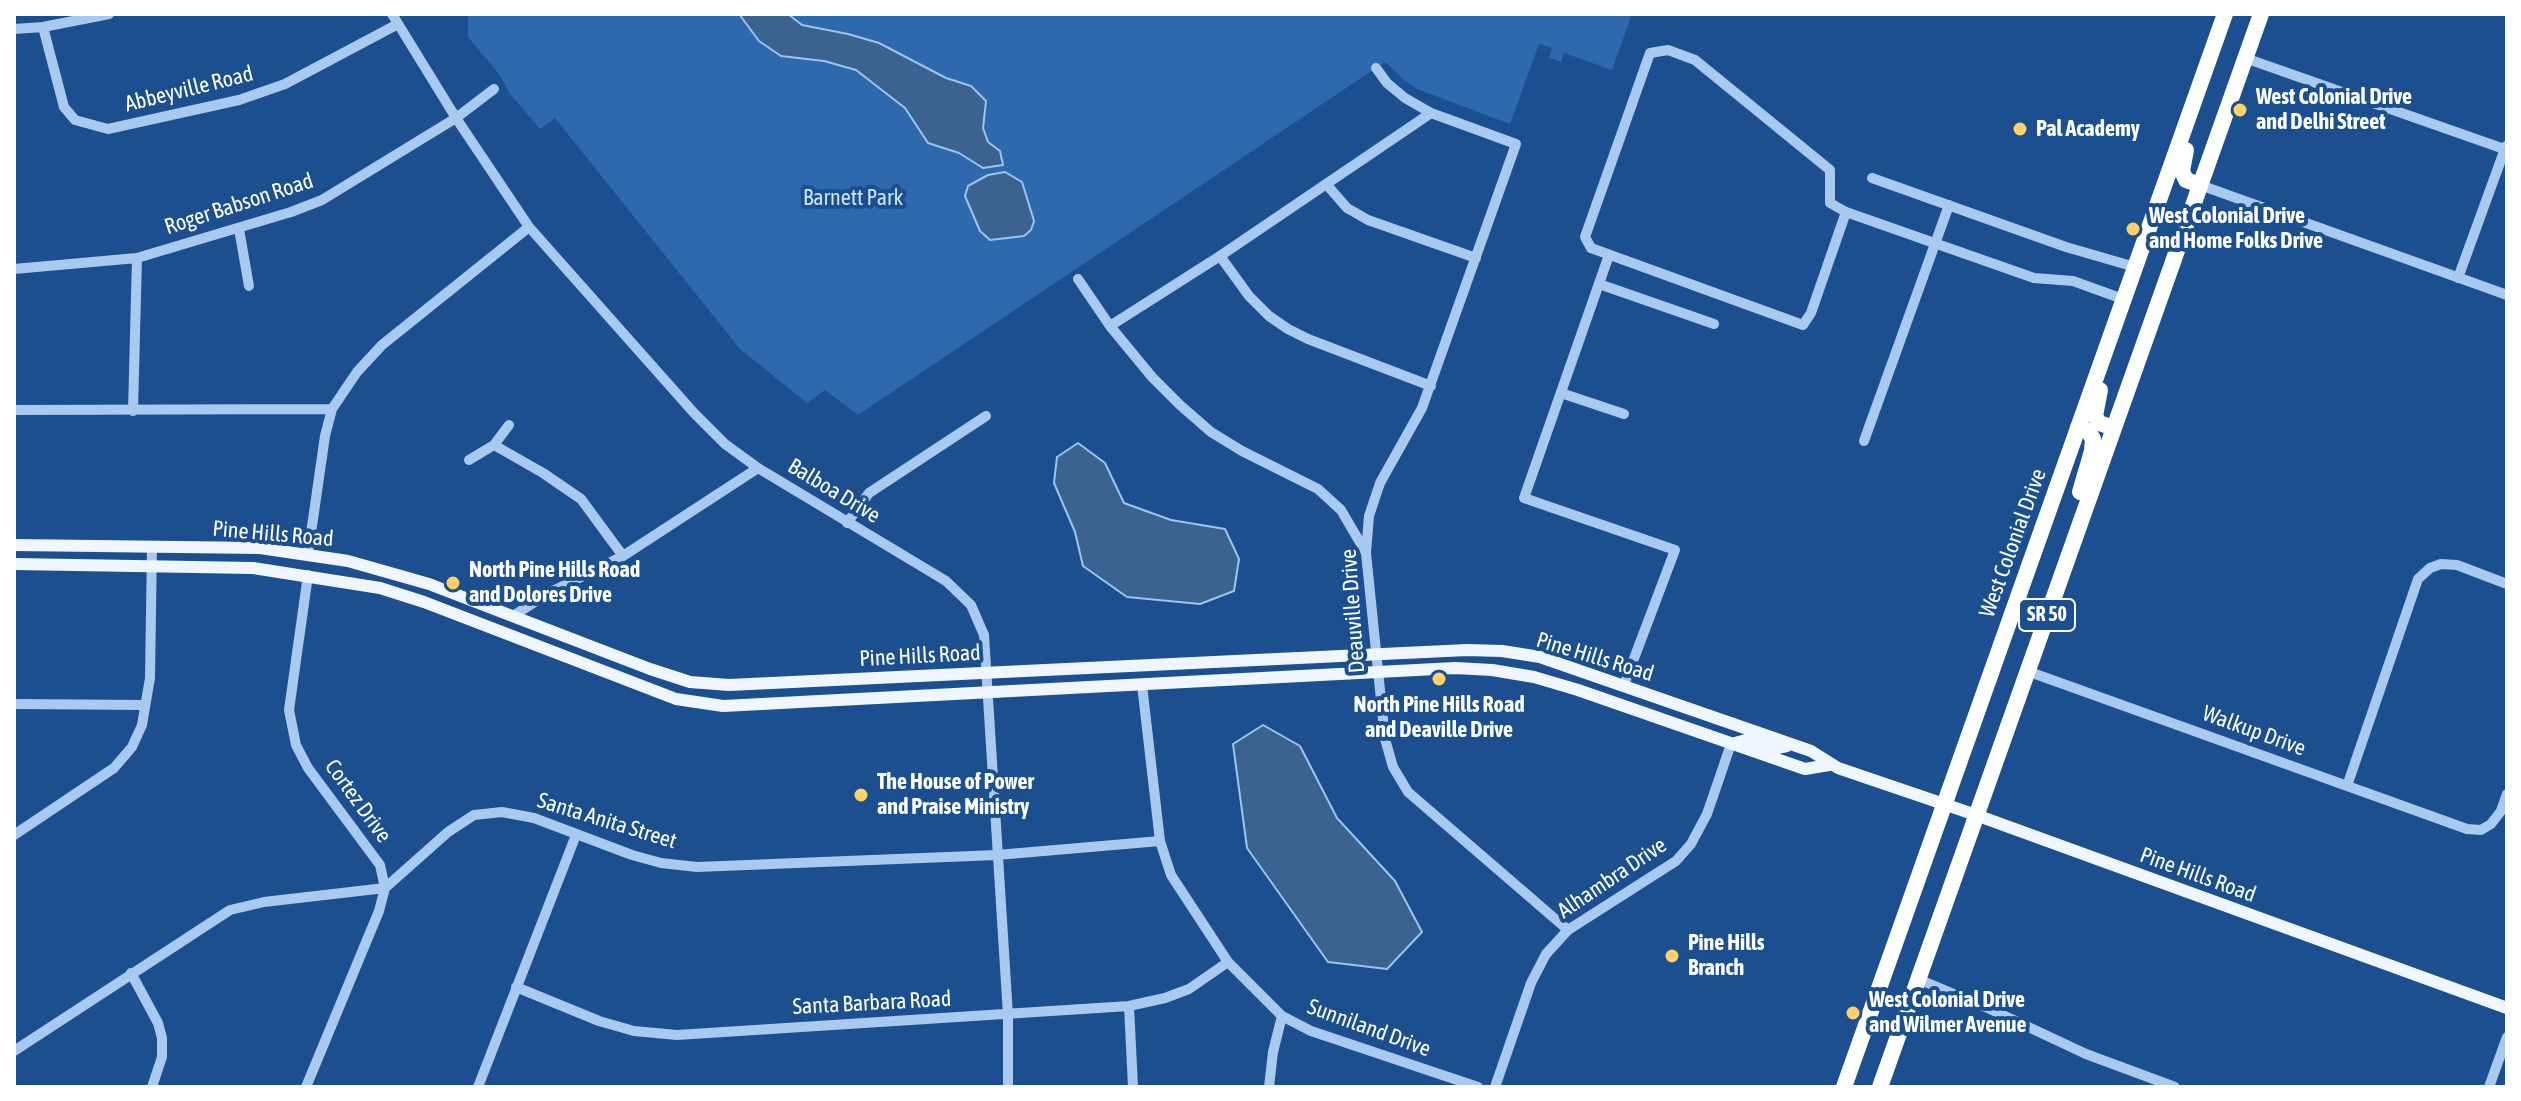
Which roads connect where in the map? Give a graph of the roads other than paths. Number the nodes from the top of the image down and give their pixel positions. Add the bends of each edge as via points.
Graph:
1 (109, 14) edge
2 (2225, 14) edge
3 (2261, 14) edge
4 (395, 19) edge
5 (43, 27) junction
6 (14, 29) edge
7 (2245, 58) junction
8 (1376, 68) dead end
9 (494, 89) dead end
10 (2196, 95) junction
11 (1431, 113) junction
12 (456, 118) junction
13 (2506, 148) edge
14 (1872, 178) dead end
15 (1327, 185) junction
16 (2200, 185) junction
17 (1949, 205) junction
18 (1846, 212) junction
19 (529, 227) junction
20 (239, 229) junction
21 (1935, 243) junction
22 (1609, 255) junction
23 (1220, 256) junction
24 (137, 258) junction
25 (1476, 258) junction
26 (2135, 267) junction
27 (14, 269) edge
28 (2458, 278) junction
29 (1078, 279) dead end
30 (1599, 284) junction
31 (249, 286) dead end
32 (2507, 295) edge
33 (2123, 299) junction
34 (1714, 324) dead end
35 (1110, 326) junction
36 (2108, 343) junction
37 (1431, 386) junction
38 (1561, 393) junction
39 (332, 409) junction
40 (14, 410) edge
41 (133, 411) junction
42 (1624, 414) dead end
43 (986, 416) dead end
44 (509, 425) dead end
45 (2078, 427) junction
46 (2114, 428) junction
47 (1864, 441) dead end
48 (494, 445) junction
49 (469, 460) dead end
50 (758, 468) junction
51 (847, 523) junction
52 (2080, 524) junction
53 (14, 545) edge
54 (152, 546) junction
55 (1366, 553) junction
56 (308, 554) junction
57 (623, 556) junction
58 (14, 564) edge
59 (153, 566) junction
60 (308, 575) junction
61 (2507, 584) edge
62 (513, 616) junction
63 (1375, 653) junction
64 (2027, 671) junction
65 (986, 672) junction
66 (1377, 672) junction
67 (1142, 685) junction
68 (1624, 685) junction
69 (988, 691) junction
70 (14, 704) edge
71 (145, 705) junction
72 (1731, 744) junction
73 (1794, 745) junction
74 (1829, 765) junction
75 (2347, 786) junction
76 (2507, 794) edge
77 (1944, 804) junction
78 (1976, 815) junction
79 (14, 835) edge
80 (576, 835) junction
81 (1160, 841) junction
82 (997, 855) junction
83 (385, 888) junction
84 (1568, 930) junction
85 (1228, 962) junction
86 (131, 973) junction
87 (1918, 979) junction
88 (516, 987) junction
89 (1129, 1006) junction
90 (2507, 1008) edge
91 (1008, 1015) junction
92 (1282, 1016) junction
93 (2507, 1037) edge
94 (14, 1051) edge
95 (152, 1087) edge
96 (306, 1087) edge
97 (478, 1087) edge
98 (1008, 1087) edge
99 (1133, 1087) edge
100 (1269, 1087) edge
101 (1478, 1087) edge
102 (1495, 1087) edge
103 (1844, 1087) edge
104 (1880, 1087) edge
105 (2175, 1087) edge
106 (2489, 1087) edge

1 - 5 street
2 - 10 highway, West Colonial Drive / SR 50
3 - 7 highway, SR 50
4 - 5 street, Abbeyville Road via 285,84 239,100 108,129 75,120 64,107
4 - 12 street, Balboa Drive
5 - 6 street
7 - 13 street
7 - 16 highway, SR 50
8 - 11 street via 1405,98
9 - 12 street, Roger Babson Road
10 - 16 highway via 2201,108 2182,171 2186,180
10 - 26 highway, West Colonial Drive / SR 50
11 - 15 street
11 - 25 street, Deauville Drive via 1516,144
12 - 19 street, Balboa Drive
12 - 20 street, Roger Babson Road via 322,200
13 - 28 street
14 - 17 street
15 - 23 street
15 - 25 street via 1347,208 1368,220
16 - 28 street
16 - 46 highway, SR 50
17 - 21 street
17 - 26 street
18 - 21 street
18 - 22 street via 1803,325
18 - 22 street via 1830,203 1830,170 1695,60 1668,50 1650,53 1585,237 1591,248
19 - 39 street via 382,345
19 - 50 street, Balboa Drive via 694,413
20 - 24 street, Roger Babson Road
20 - 31 street
21 - 33 street via 2034,278 2073,281
21 - 47 street
22 - 30 street
23 - 35 street
23 - 37 street via 1249,296 1288,329
24 - 27 street, Roger Babson Road
24 - 41 street
25 - 37 street, Deauville Drive
26 - 33 highway, West Colonial Drive / SR 50
28 - 32 street
29 - 35 street
30 - 34 street
30 - 38 street
33 - 36 highway, West Colonial Drive / SR 50
35 - 55 street via 1152,377 1211,432 1318,489 1341,510
36 - 45 highway, West Colonial Drive / SR 50
36 - 46 highway via 2110,363 2095,416
37 - 55 street, Deauville Drive via 1380,483 1369,516
38 - 42 street
38 - 68 street via 1524,498 1675,550
39 - 41 street
39 - 56 street
40 - 41 street
43 - 51 street via 869,493
44 - 48 street
45 - 52 highway via 2093,439 2075,504
45 - 77 highway, West Colonial Drive / SR 50
46 - 52 highway, SR 50
48 - 49 street
48 - 57 street via 581,499
50 - 51 street, Balboa Drive
50 - 57 street
51 - 65 street, Balboa Drive via 946,581 971,605 984,635
52 - 64 highway, SR 50
53 - 54 main road, Pine Hills Road
54 - 56 main road, Pine Hills Road
54 - 59 street
55 - 63 street, Deauville Drive
56 - 62 main road, Pine Hills Road via 386,570
57 - 62 street
58 - 59 main road, Pine Hills Road
59 - 60 main road, Pine Hills Road
59 - 71 street
60 - 69 main road, Pine Hills Road via 409,597 695,702 753,706
60 - 83 street, Cortez Drive via 289,710 296,745 380,865
61 - 75 street via 2441,564 2418,579
62 - 65 main road, Pine Hills Road via 690,682 729,685
63 - 65 main road, Pine Hills Road
63 - 66 street, Deauville Drive
63 - 68 main road, Pine Hills Road via 1502,651 1540,657
64 - 75 street, Walkup Drive
64 - 78 highway, SR 50
65 - 69 street, Balboa Drive
66 - 67 main road, Pine Hills Road
66 - 72 main road, Pine Hills Road via 1455,668 1534,677
66 - 84 street, Deauville Drive via 1385,739 1408,792
67 - 69 main road, Pine Hills Road
67 - 81 street, Sunniland Drive
68 - 73 main road, Pine Hills Road
69 - 82 street, Balboa Drive
70 - 71 street
71 - 79 street via 132,747 114,768
72 - 73 main road via 1746,740 1777,748
72 - 74 main road, Pine Hills Road via 1805,769
72 - 84 street, Alhambra Drive via 1691,844 1676,861
73 - 74 main road, Pine Hills Road
74 - 77 main road, Pine Hills Road
75 - 76 street, Walkup Drive via 2481,830 2501,811
77 - 78 main road, Pine Hills Road
77 - 103 highway, West Colonial Drive / SR 50
78 - 87 highway, SR 50
78 - 90 main road, Pine Hills Road
80 - 82 street, Santa Anita Street via 661,863 697,867
80 - 83 street, Santa Anita Street via 534,818 502,812 474,815
80 - 88 street
81 - 82 street, Santa Anita Street
81 - 85 street, Sunniland Drive via 1171,875
82 - 91 street, Balboa Drive
83 - 86 street via 230,910
83 - 96 street
84 - 102 street, Alhambra Drive via 1546,954 1531,983
85 - 89 street, Santa Barbara Road via 1189,989
85 - 92 street, Sunniland Drive
86 - 94 street
86 - 95 street via 162,1038
87 - 104 highway, SR 50
87 - 105 street via 2086,1054
88 - 91 street, Santa Barbara Road via 611,1025 677,1035
88 - 97 street
89 - 91 street, Santa Barbara Road
89 - 99 street
91 - 98 street, Balboa Drive
92 - 100 street
92 - 101 street, Sunniland Drive via 1311,1031
93 - 106 street

